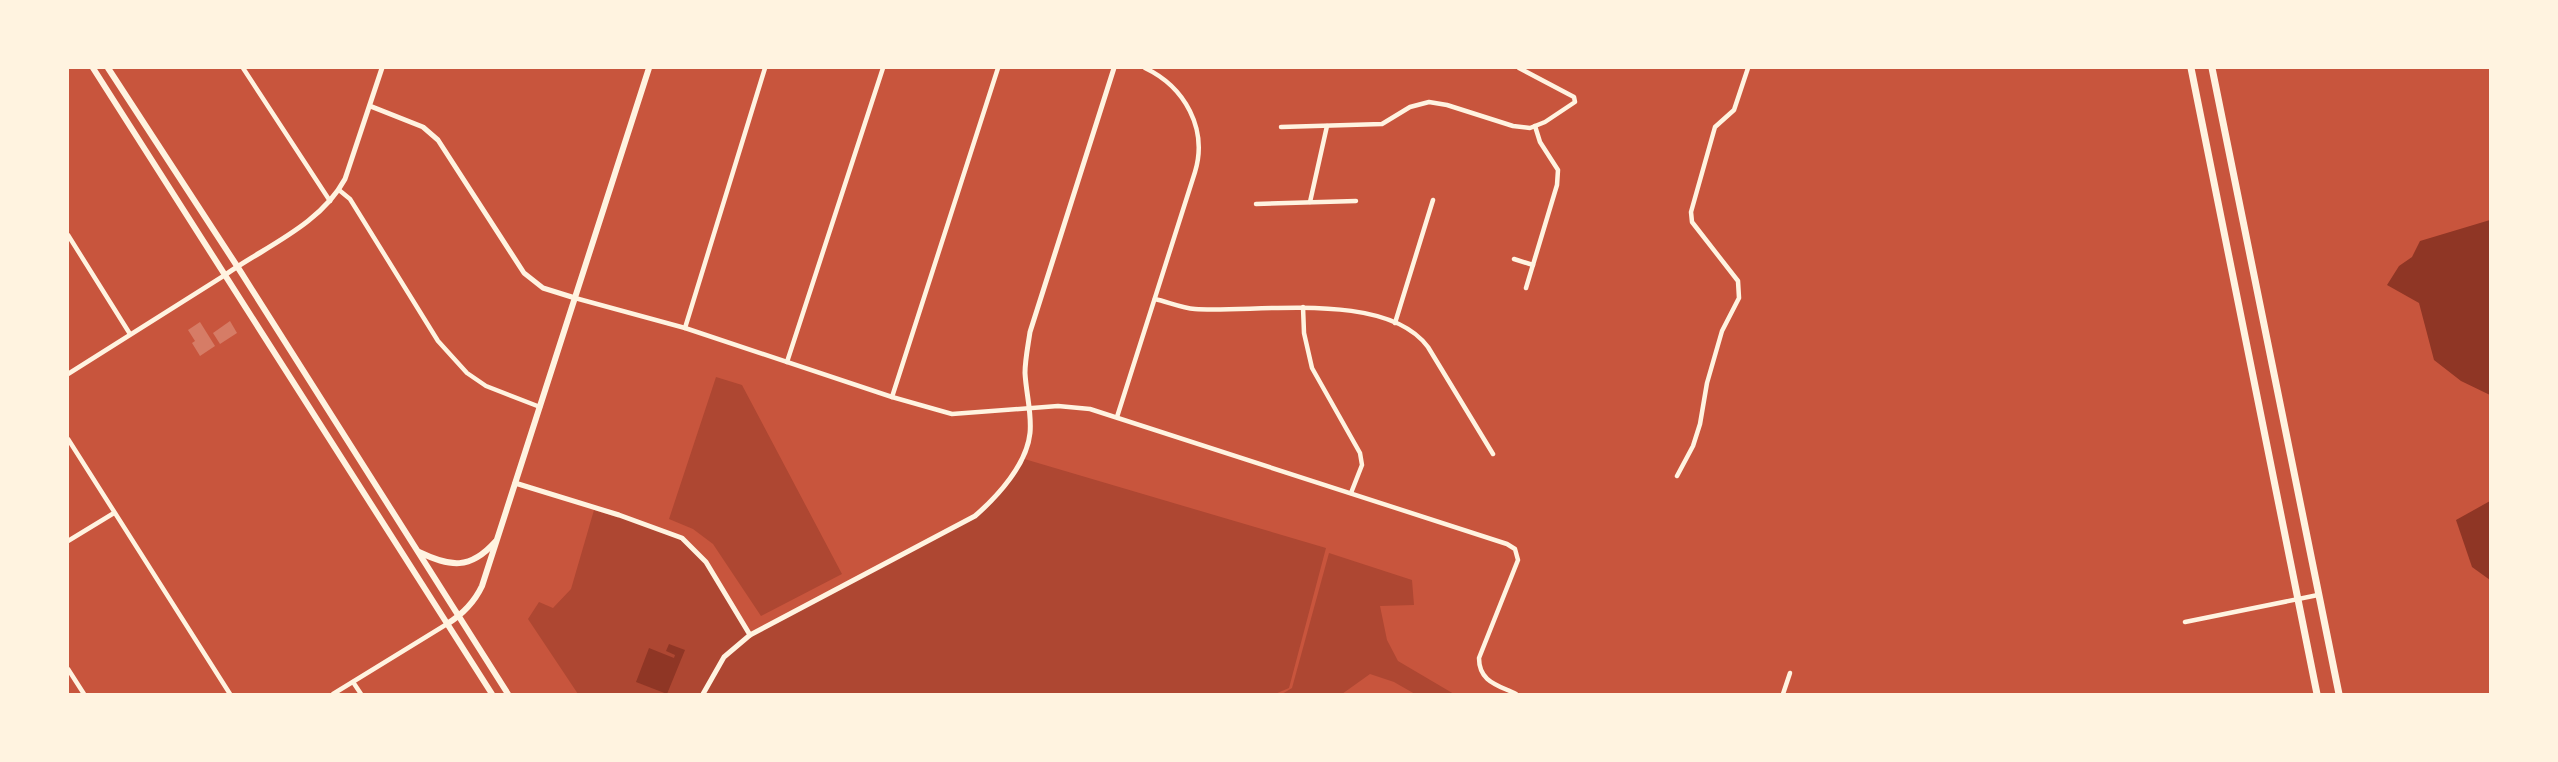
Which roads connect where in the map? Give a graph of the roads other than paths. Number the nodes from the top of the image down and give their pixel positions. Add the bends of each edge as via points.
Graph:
1 (93, 68) edge
2 (108, 68) edge
3 (243, 68) edge
4 (382, 68) edge
5 (649, 68) edge
6 (765, 68) edge
7 (883, 68) edge
8 (998, 68) edge
9 (1114, 68) edge
10 (1145, 68) edge
11 (1518, 68) edge
12 (1748, 68) edge
13 (2191, 68) edge
14 (2212, 68) edge
15 (370, 106) junction
16 (1328, 126) junction
17 (1535, 126) junction
18 (1281, 127) dead end
19 (339, 190) junction
20 (1433, 200) dead end
21 (330, 201) junction
22 (1356, 201) dead end
23 (1310, 202) junction
24 (1256, 204) dead end
25 (68, 235) edge
26 (1514, 259) dead end
27 (1533, 265) junction
28 (237, 266) junction
29 (225, 275) junction
30 (1526, 288) dead end
31 (575, 298) junction
32 (1155, 299) junction
33 (1303, 307) junction
34 (1395, 323) junction
35 (685, 328) junction
36 (130, 334) junction
37 (787, 362) junction
38 (68, 374) edge
39 (892, 397) junction
40 (540, 407) junction
41 (1030, 409) junction
42 (1117, 417) junction
43 (68, 439) edge
44 (1493, 454) dead end
45 (1677, 476) dead end
46 (515, 483) junction
47 (1351, 493) junction
48 (114, 513) junction
49 (497, 540) junction
50 (68, 541) edge
51 (418, 552) junction
52 (2318, 595) junction
53 (2298, 599) junction
54 (459, 617) junction
55 (2185, 622) dead end
56 (447, 624) junction
57 (750, 635) junction
58 (68, 669) edge
59 (1790, 673) dead end
60 (353, 682) junction
61 (84, 694) edge
62 (230, 694) edge
63 (333, 694) edge
64 (361, 694) edge
65 (492, 694) edge
66 (508, 694) edge
67 (703, 694) edge
68 (1516, 694) edge
69 (1783, 694) edge
70 (2318, 694) edge
71 (2339, 694) edge

1 - 29 main road
2 - 28 main road
3 - 21 street
4 - 15 street
5 - 31 main road
6 - 35 street
7 - 37 street
8 - 39 street
9 - 41 street via 1030,332 1025,375
10 - 32 street via 1168,82 1183,98 1198,140 1198,162
11 - 17 street via 1576,99
12 - 45 street via 1734,110 1715,127 1691,212 1692,222 1740,287 1722,331 1693,446
13 - 53 main road
14 - 52 main road
15 - 19 street
15 - 31 street via 423,127 438,140 524,273 543,288
16 - 17 street via 1382,124 1410,107 1429,102 1513,126
16 - 18 street
16 - 23 street
17 - 27 street via 1558,170
19 - 21 street
19 - 40 street via 350,199 438,341 459,365 486,386
20 - 34 street
21 - 28 street via 298,229
22 - 23 street
23 - 24 street
25 - 36 street
26 - 27 street
27 - 30 street
28 - 29 street
28 - 51 main road
29 - 36 street
29 - 56 main road
31 - 35 street
31 - 40 main road
32 - 33 street via 1194,309
32 - 42 street
33 - 34 street via 1356,311
33 - 47 street via 1312,368 1360,453 1362,465
34 - 44 street via 1421,337
35 - 37 street
36 - 38 street
37 - 39 street
39 - 41 street via 952,414
40 - 46 main road
41 - 42 street via 1058,406
41 - 57 street via 1027,449 995,499 975,516
42 - 47 street
43 - 48 street
46 - 49 main road
46 - 57 street via 681,538 706,562
47 - 68 street via 1507,543 1515,549 1518,560 1479,658 1479,669 1486,679
48 - 50 street
48 - 62 street
49 - 51 main road via 484,554 466,563 454,564
49 - 54 main road via 476,600
51 - 54 main road
52 - 53 street
52 - 71 main road
53 - 55 street
53 - 70 main road
54 - 56 main road
54 - 66 main road
56 - 60 street
56 - 65 main road
57 - 67 street via 724,657
58 - 61 street
59 - 69 street
60 - 63 street
60 - 64 street

